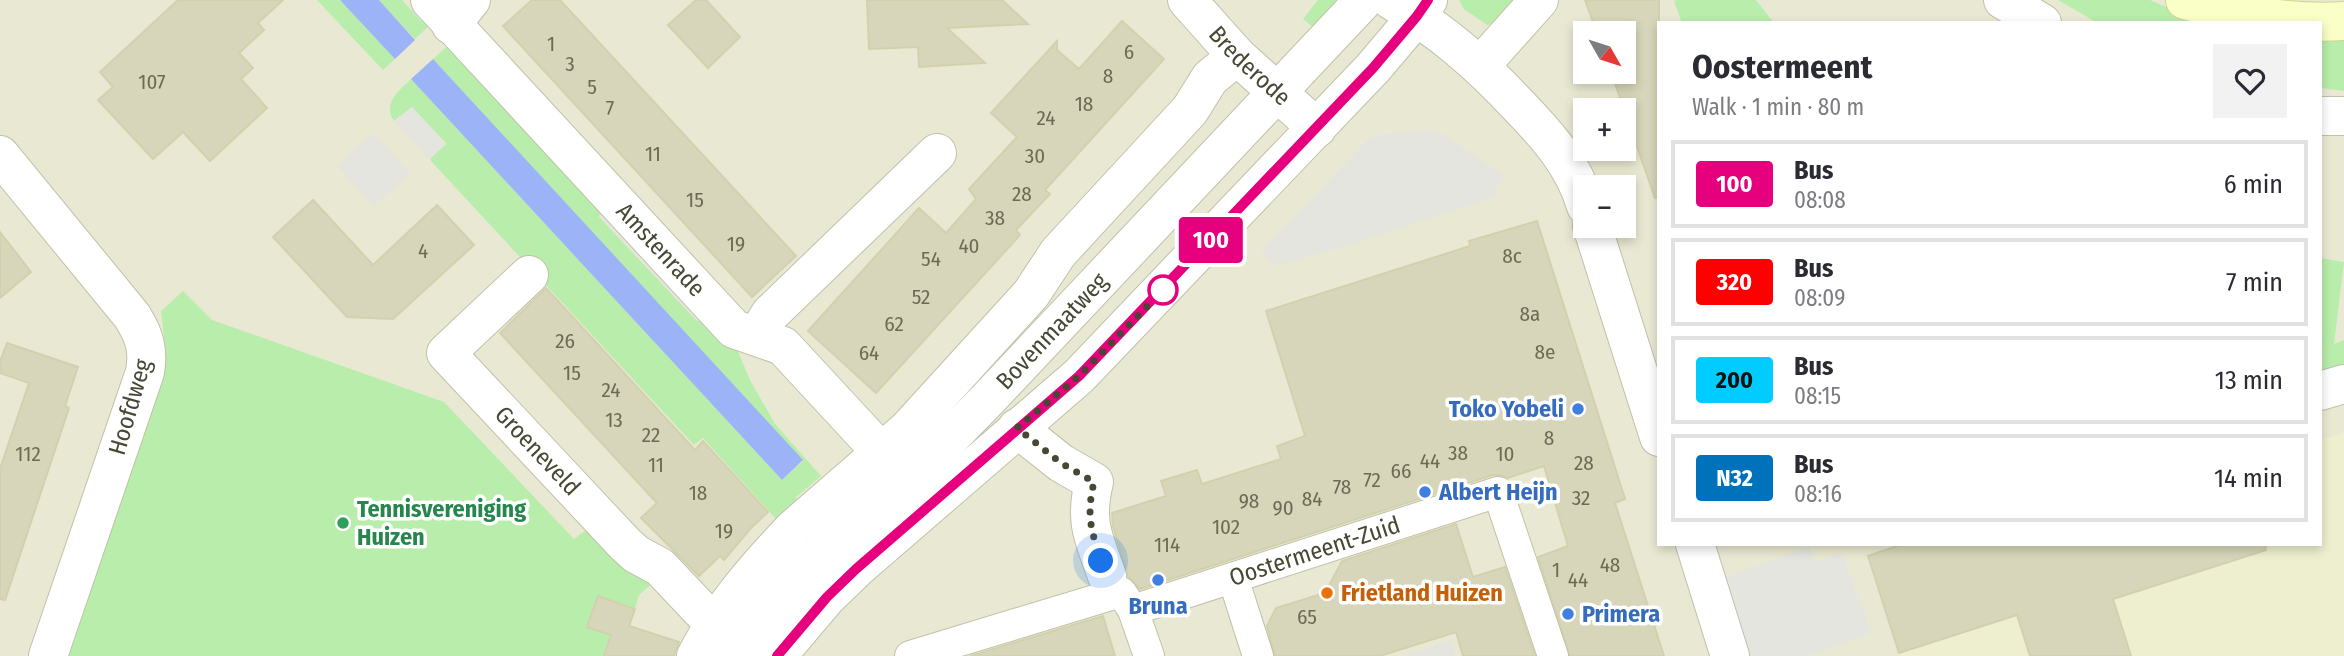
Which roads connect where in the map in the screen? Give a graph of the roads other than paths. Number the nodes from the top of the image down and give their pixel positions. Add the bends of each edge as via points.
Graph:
1 (1187, 0) edge
2 (1364, 0) edge
3 (1539, 0) edge
4 (2003, 0) edge
5 (2185, 0) edge
6 (1412, 5) edge
7 (451, 8) edge
8 (2039, 21) edge
9 (2308, 21) edge
10 (2344, 21) edge
11 (2322, 22) edge
12 (1237, 56) junction
13 (1481, 65) junction
14 (1277, 92) junction
15 (2322, 116) edge
16 (2344, 116) edge
17 (1317, 128) junction
18 (937, 153) dead end
19 (0, 155) edge
20 (1573, 175) edge
21 (1596, 238) edge
22 (529, 275) dead end
23 (757, 336) junction
24 (2344, 384) edge
25 (2322, 390) edge
26 (1017, 428) junction
27 (1657, 431) edge
28 (882, 453) junction
29 (1696, 548) edge
30 (1233, 578) junction
31 (1120, 593) junction
32 (705, 640) edge
33 (780, 655) edge
34 (48, 656) edge
35 (735, 656) edge
36 (910, 656) edge
37 (1149, 656) edge
38 (1258, 656) edge
39 (1553, 656) edge
40 (1730, 656) edge

1 - 12 street, Brederode
2 - 14 street, Bovenmaatweg
3 - 13 street
4 - 8 street
5 - 9 main road
6 - 13 street
6 - 17 street, Bovenmaatweg
7 - 23 street, Amstenrade via 734,329
10 - 11 main road
12 - 14 street, Brederode
12 - 28 street, Bovenmaatweg via 1210,78 1190,110 1058,253 1031,294
13 - 20 street via 1538,126
14 - 17 street, Brederode
14 - 35 street, Bovenmaatweg via 935,453 788,588
15 - 16 street
17 - 26 street, Bovenmaatweg via 1079,376
18 - 23 street via 769,314
19 - 34 street, Hoofdweg via 132,316 147,351 145,372
21 - 27 street
22 - 32 street, Groeneveld via 446,353 625,544 660,567
23 - 28 street, Amstenrade via 783,346
24 - 25 street
26 - 31 street via 1094,482 1089,522
26 - 33 street, Bovenmaatweg via 856,569
28 - 32 street, Bovenmaatweg via 793,529 739,590
29 - 40 street
30 - 31 street, Oostermeent-Zuid
30 - 38 street
30 - 39 street, Oostermeent-Zuid via 1497,492
31 - 36 street, Oostermeent-Zuid
31 - 37 street

